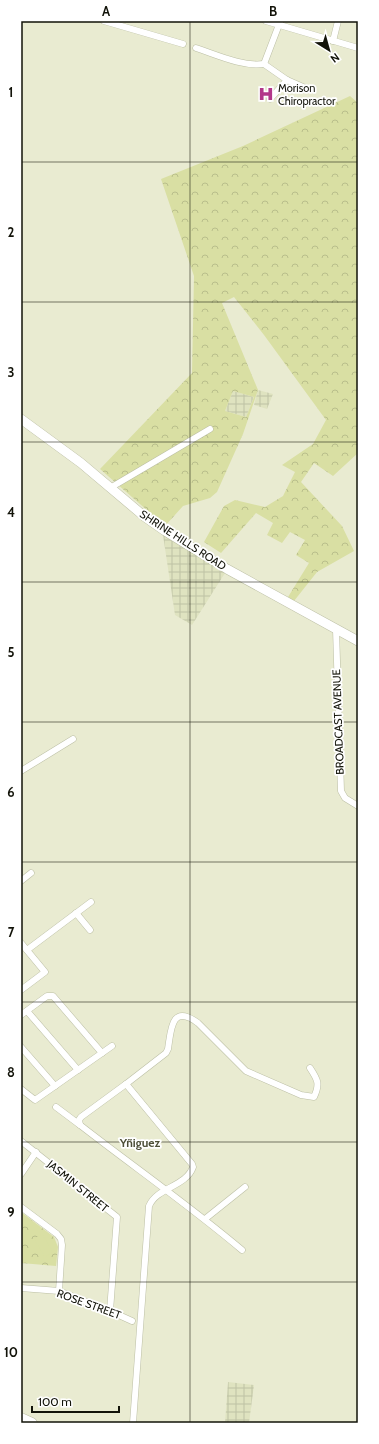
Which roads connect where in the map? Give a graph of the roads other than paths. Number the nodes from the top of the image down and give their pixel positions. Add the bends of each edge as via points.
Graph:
1 (104, 21) edge
2 (266, 21) edge
3 (338, 21) edge
4 (280, 23) edge
5 (333, 41) junction
6 (183, 44) dead end
7 (196, 48) dead end
8 (358, 48) edge
9 (264, 64) junction
10 (287, 80) junction
11 (303, 87) dead end
12 (270, 99) dead end
13 (21, 419) edge
14 (210, 429) dead end
15 (110, 488) junction
16 (336, 629) junction
17 (358, 641) edge
18 (73, 739) dead end
19 (21, 771) edge
20 (358, 806) edge
21 (31, 873) dead end
22 (21, 881) edge
23 (91, 902) dead end
24 (76, 913) junction
25 (90, 930) dead end
26 (21, 943) edge
27 (27, 950) junction
28 (21, 990) edge
29 (27, 1011) junction
30 (21, 1015) edge
31 (112, 1046) dead end
32 (21, 1047) edge
33 (102, 1053) junction
34 (310, 1068) dead end
35 (78, 1070) junction
36 (126, 1084) junction
37 (55, 1086) junction
38 (21, 1089) edge
39 (56, 1107) dead end
40 (80, 1125) junction
41 (21, 1141) edge
42 (36, 1152) junction
43 (21, 1174) edge
44 (245, 1188) dead end
45 (166, 1191) junction
46 (21, 1207) edge
47 (205, 1219) junction
48 (242, 1250) dead end
49 (21, 1288) edge
50 (59, 1291) junction
51 (110, 1311) junction
52 (132, 1321) dead end
53 (133, 1423) edge

1 - 6 street
2 - 4 street
3 - 5 street
4 - 5 street
4 - 9 street
5 - 8 street
7 - 9 street via 246,64
9 - 10 street
10 - 11 street
10 - 12 street
13 - 15 street, SHRINE HILLS ROAD
14 - 15 street
15 - 16 street, SHRINE HILLS ROAD via 146,517 194,549
16 - 17 street, SHRINE HILLS ROAD
16 - 20 street, BROADCAST AVENUE via 340,790 345,798
18 - 19 street
21 - 22 street
23 - 24 street
24 - 25 street
24 - 27 street
26 - 27 street
27 - 28 street via 45,972
29 - 30 street
29 - 33 street via 50,995
29 - 35 street
31 - 33 street
32 - 37 street
33 - 35 street
34 - 36 street via 318,1080 318,1090 314,1097 301,1095 246,1071 198,1023 181,1016 172,1024 166,1053
35 - 37 street
36 - 40 street via 81,1117
36 - 45 street via 192,1164 188,1176
37 - 38 street via 35,1100
39 - 40 street
40 - 45 street
41 - 42 street, JASMIN STREET
42 - 43 street
42 - 51 street, JASMIN STREET via 117,1217
44 - 47 street
45 - 47 street
45 - 53 street via 156,1196 149,1206
46 - 50 street via 61,1239
47 - 48 street
49 - 50 street, ROSE STREET
50 - 51 street, ROSE STREET
51 - 52 street, ROSE STREET

